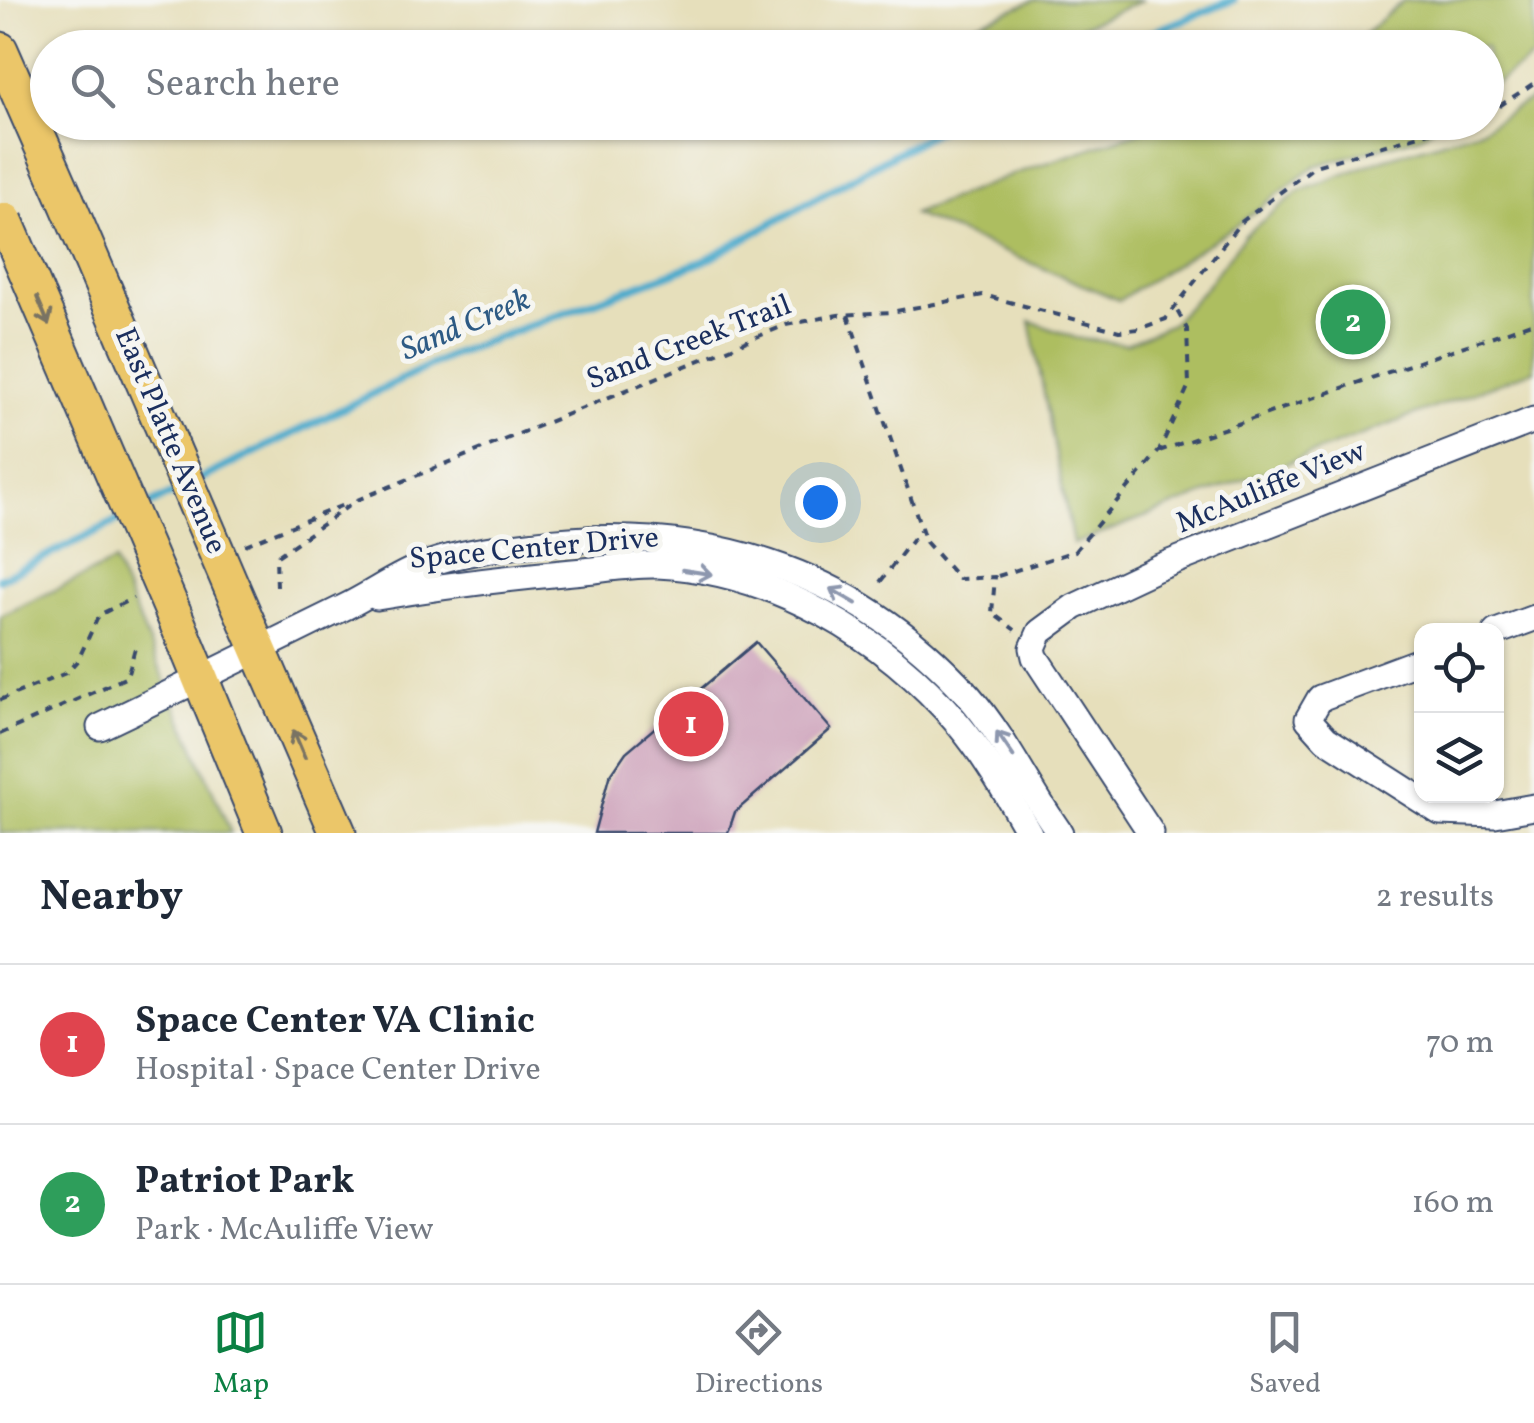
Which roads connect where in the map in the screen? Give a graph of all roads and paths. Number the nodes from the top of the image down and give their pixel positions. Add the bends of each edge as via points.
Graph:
1 (0, 50) edge
2 (1534, 83) edge
3 (1504, 103) edge
4 (30, 118) edge
5 (40, 140) edge
6 (1402, 140) edge
7 (2, 216) edge
8 (1175, 307) junction
9 (848, 315) junction
10 (1534, 322) edge
11 (1534, 420) edge
12 (1158, 452) junction
13 (921, 528) junction
14 (996, 577) junction
15 (880, 582) dead end
16 (277, 587) dead end
17 (1534, 618) edge
18 (1504, 629) edge
19 (1038, 638) junction
20 (135, 648) dead end
21 (259, 649) junction
22 (901, 650) junction
23 (1414, 663) edge
24 (200, 678) junction
25 (100, 727) dead end
26 (0, 734) edge
27 (1534, 807) edge
28 (1054, 831) edge
29 (264, 833) edge
30 (338, 833) edge
31 (1030, 833) edge
32 (1150, 833) edge

1 - 4 highway, East Platte Avenue, bridge
2 - 3 path
5 - 21 highway, East Platte Avenue, bridge
6 - 8 path, Sand Creek Trail via 1314,166 1240,224
7 -> 24 highway, bridge
8 - 9 path, Sand Creek Trail via 1166,318 1119,331 984,295
8 - 12 path via 1187,330 1189,386
9 - 13 path
9 - 16 path, Sand Creek Trail via 786,325 357,500 276,557
10 - 12 path
11 - 19 street, McAuliffe View via 1157,568 1074,607
12 - 14 path via 1075,551
13 - 14 path via 959,579
13 - 15 path
14 - 19 path via 992,613
17 - 18 street
19 - 32 street via 1035,657
20 - 26 path via 127,677
21 - 22 street, Space Center Drive via 421,566 604,536 700,544 806,576 844,596
21 - 24 street, Space Center Drive
30 -> 21 highway, East Platte Avenue
28 -> 22 street, Space Center Drive via 991,724 956,683
22 - 31 street, Space Center Drive via 986,761
23 - 27 street via 1320,698 1308,719 1326,739 1440,812
24 - 25 street, Space Center Drive
24 - 29 highway

